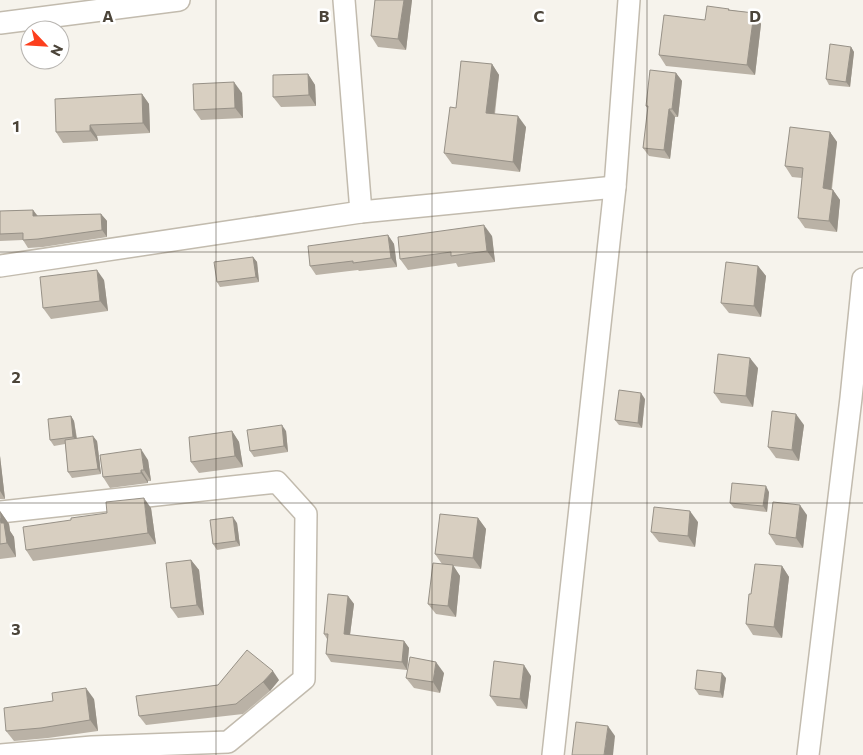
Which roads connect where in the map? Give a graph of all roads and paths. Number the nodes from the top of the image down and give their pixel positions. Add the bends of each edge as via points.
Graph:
1 (179, 0) edge
2 (344, 0) edge
3 (629, 0) edge
4 (0, 23) edge
5 (615, 187) junction
6 (360, 212) junction
7 (0, 266) edge
8 (863, 279) edge
9 (857, 398) edge
10 (0, 512) edge
11 (0, 755) edge
12 (553, 755) edge
13 (808, 755) edge

1 - 4 street
2 - 6 street
3 - 5 street
5 - 6 street
5 - 12 street
6 - 7 street
8 - 9 street
9 - 13 street
10 - 11 street via 277,482 306,514 304,679 228,742 92,747

